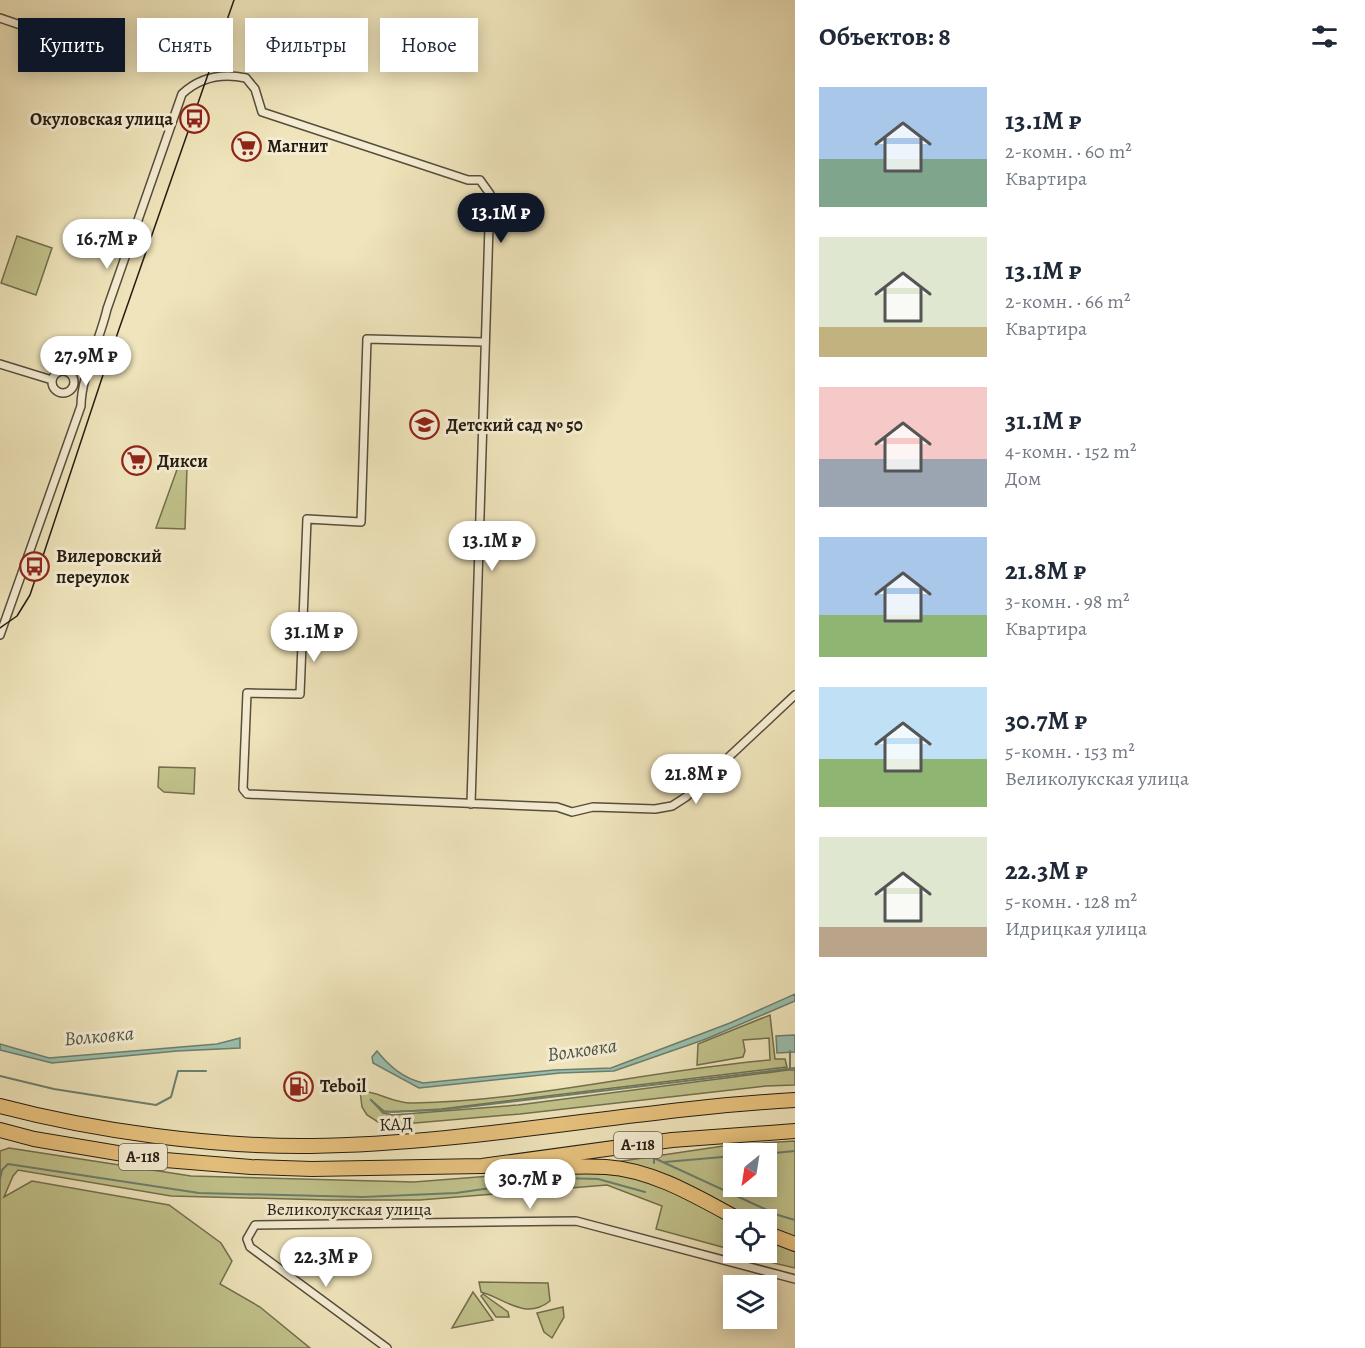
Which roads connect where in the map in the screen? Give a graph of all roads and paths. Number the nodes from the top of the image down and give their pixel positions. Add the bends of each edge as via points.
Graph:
1 (0, 18) edge
2 (18, 24) edge
3 (484, 342) junction
4 (0, 364) edge
5 (52, 380) junction
6 (77, 388) junction
7 (8, 614) junction
8 (0, 617) edge
9 (0, 635) edge
10 (795, 695) edge
11 (471, 804) junction
12 (795, 1100) edge
13 (0, 1106) edge
14 (0, 1130) edge
15 (795, 1131) edge
16 (482, 1166) junction
17 (723, 1211) edge
18 (777, 1237) edge
19 (795, 1244) edge
20 (795, 1279) edge
21 (387, 1348) edge

1 - 2 street
3 - 6 street via 490,194 484,182 262,112 255,89 243,77 199,80 182,94 107,309 101,337
3 - 11 street
3 - 11 street via 367,339 361,522 307,519 300,694 247,693 244,783 247,794
4 - 5 street
5 - 6 street via 58,393
5 - 6 street via 58,373 67,372
6 - 7 street via 81,406
7 - 8 street
7 - 9 street
10 - 11 street via 672,806 593,807 572,812 557,807
12 - 13 highway, КАД / А-118 via 664,1111 417,1141 310,1146 208,1141 34,1115
14 - 16 highway, А-118 via 188,1163 312,1169
15 - 16 highway, А-118 via 672,1140
16 - 17 highway via 629,1170 668,1183
18 - 19 highway
20 - 21 street, Великолукская улица via 576,1221 255,1225 247,1239 250,1247

